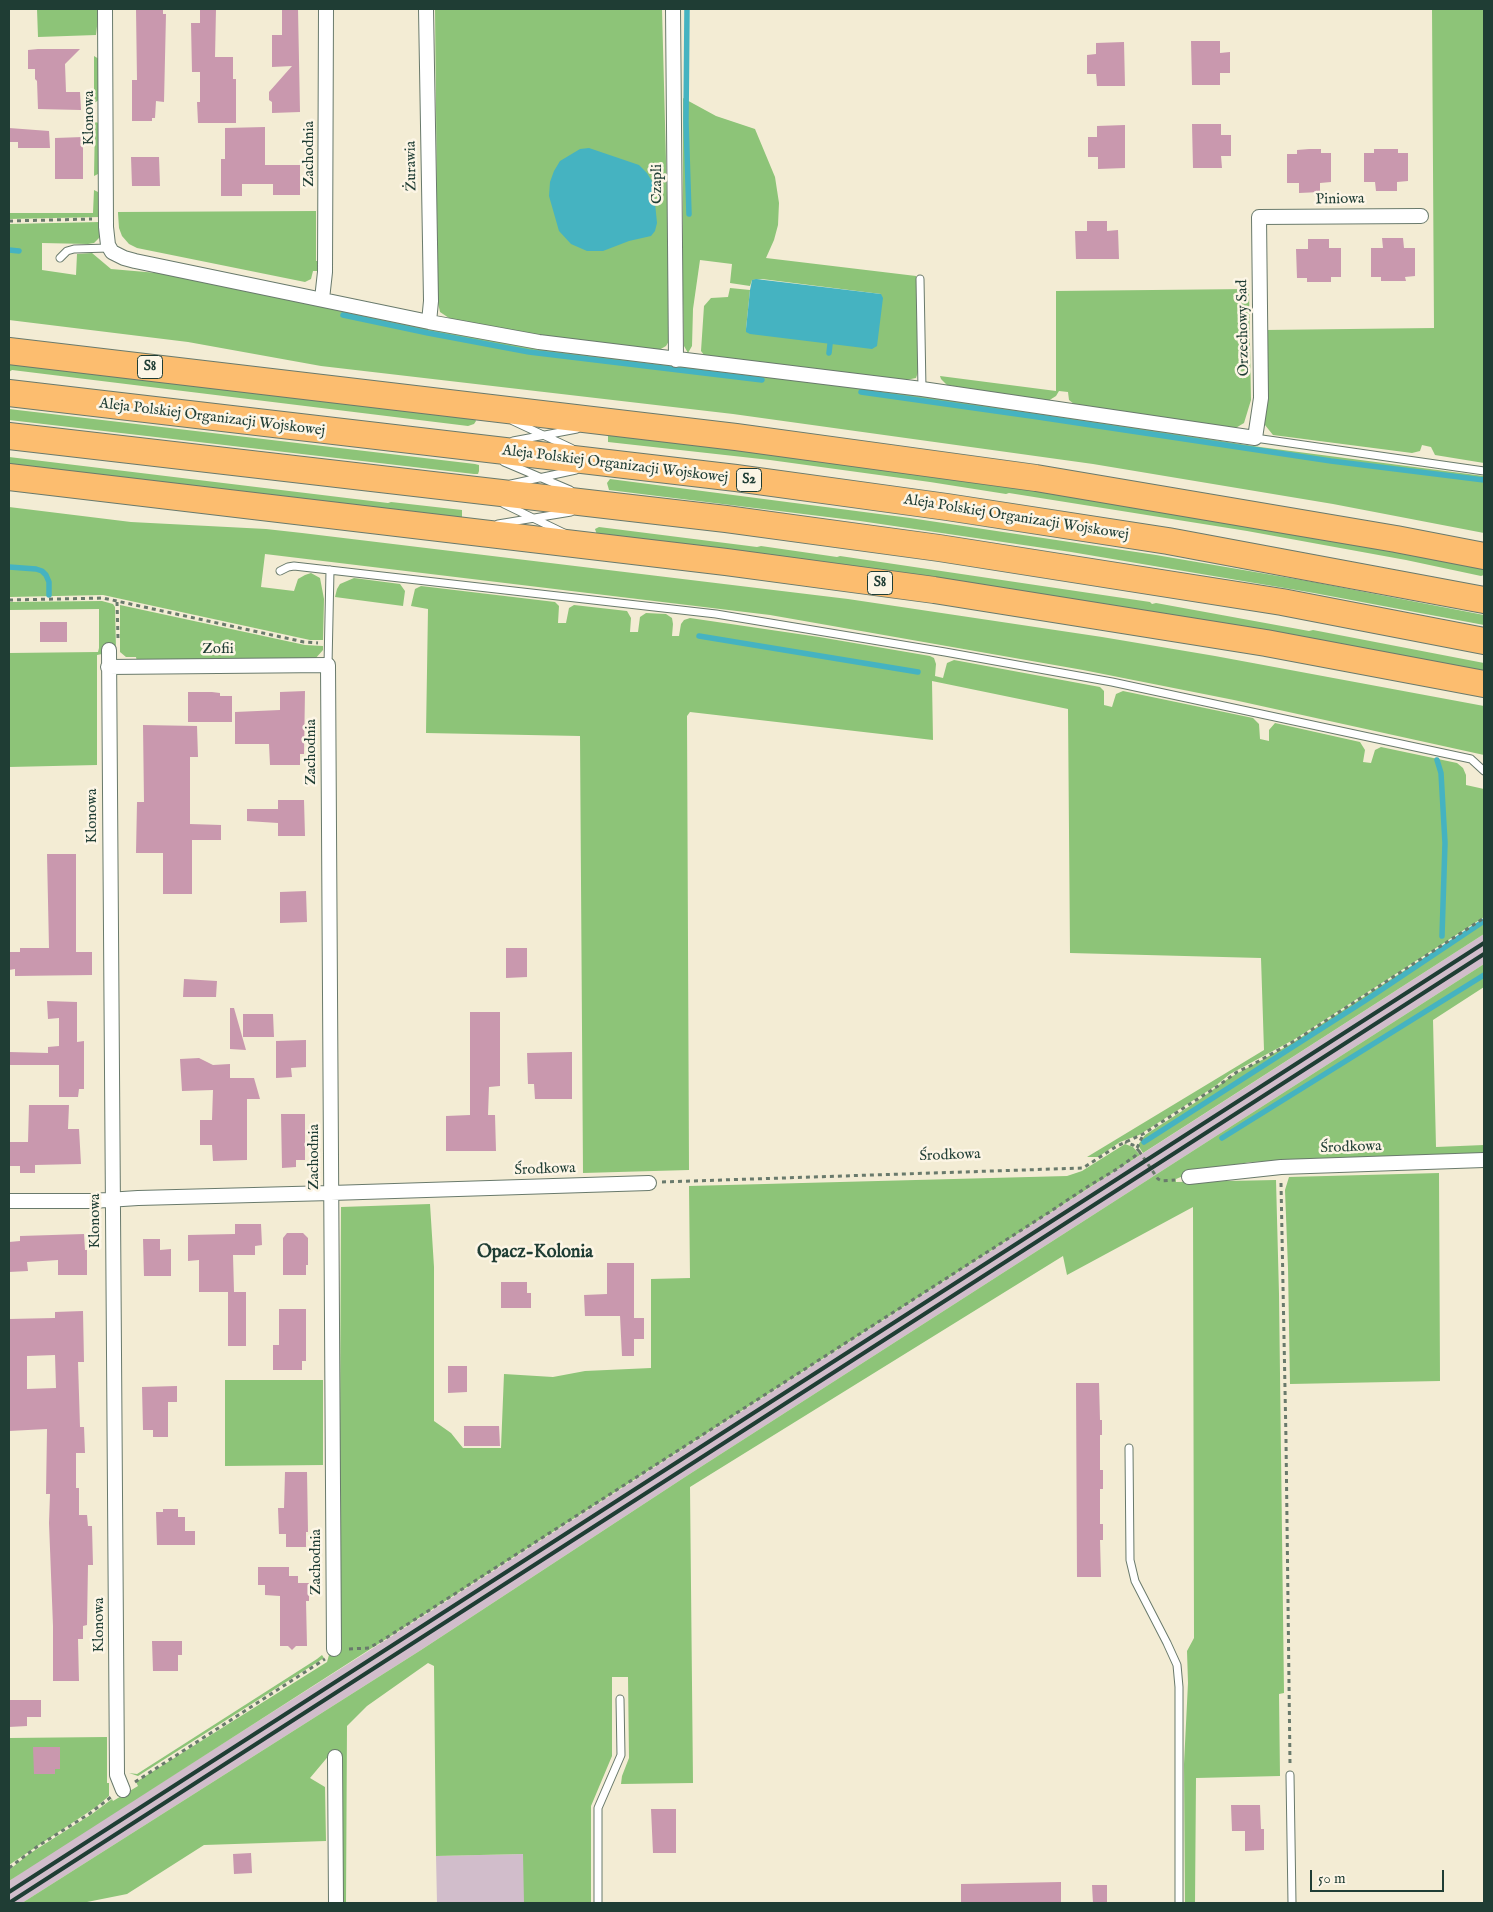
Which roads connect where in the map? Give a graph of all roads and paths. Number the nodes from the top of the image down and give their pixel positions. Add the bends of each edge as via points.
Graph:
1 (105, 9) edge
2 (326, 9) edge
3 (426, 9) edge
4 (672, 9) edge
5 (1421, 216) dead end
6 (1259, 217) joint
7 (9, 221) edge
8 (103, 223) junction
9 (109, 248) junction
10 (60, 258) dead end
11 (920, 279) dead end
12 (322, 299) junction
13 (429, 322) junction
14 (9, 351) edge
15 (676, 360) junction
16 (922, 389) junction
17 (9, 393) edge
18 (480, 406) junction
19 (610, 422) junction
20 (544, 435) junction
21 (9, 436) edge
22 (1256, 438) junction
23 (509, 442) dead end
24 (500, 444) dead end
25 (474, 448) junction
26 (606, 464) junction
27 (1484, 471) edge
28 (9, 477) edge
29 (540, 477) junction
30 (476, 491) junction
31 (606, 506) junction
32 (534, 518) junction
33 (460, 531) junction
34 (594, 547) junction
35 (1484, 556) edge
36 (330, 570) junction
37 (280, 571) dead end
38 (9, 600) edge
39 (1484, 600) edge
40 (117, 602) junction
41 (1484, 641) edge
42 (329, 643) junction
43 (113, 645) joint
44 (328, 665) junction
45 (108, 667) junction
46 (1484, 684) edge
47 (1484, 771) edge
48 (1484, 918) edge
49 (1143, 1134) junction
50 (1125, 1142) junction
51 (1138, 1149) junction
52 (1484, 1160) edge
53 (1281, 1167) junction
54 (1189, 1177) joint
55 (649, 1183) joint
56 (332, 1193) junction
57 (112, 1199) junction
58 (9, 1202) edge
59 (1129, 1448) dead end
60 (334, 1649) junction
61 (620, 1699) dead end
62 (335, 1757) dead end
63 (1290, 1774) joint
64 (123, 1790) junction
65 (9, 1868) edge
66 (336, 1903) edge
67 (598, 1903) edge
68 (1180, 1903) edge
69 (1292, 1903) edge

1 - 8 street, Klonowa
2 - 12 street, Zachodnia via 326,272
3 - 13 street, Żurawia
4 - 15 street, Czapli
5 - 6 street, Piniowa
6 - 22 street, Orzechowy Sad via 1261,398
7 - 8 path
8 - 9 street, Klonowa
9 - 10 lane via 67,251
9 - 12 street via 124,258
11 - 16 lane
12 - 13 street
13 - 15 street via 539,342
14 - 18 highway, S8
15 - 16 street
16 - 22 street
17 - 25 highway, Aleja Polskiej Organizacji Wojskowej / S2
18 - 19 highway, S8
18 - 20 lane
19 - 20 lane
19 - 35 highway, S8 via 1036,478
20 - 23 lane
20 - 26 lane
21 - 30 highway
22 - 27 lane
24 - 25 lane
25 - 26 highway, Aleja Polskiej Organizacji Wojskowej / S2
25 - 29 lane
26 - 29 lane
26 - 39 highway, Aleja Polskiej Organizacji Wojskowej / S2 via 736,478 1168,541
28 - 33 highway, S8
29 - 30 lane
29 - 31 lane
30 - 31 highway
30 - 32 lane
31 - 32 lane
31 - 41 highway via 930,547 1159,582
32 - 33 lane
32 - 34 lane
33 - 34 highway, S8
34 - 46 highway, S8 via 982,597 1266,643
36 - 37 lane via 294,566
36 - 42 lane
36 - 47 lane via 716,614 945,652 1112,682 1471,759
38 - 40 path via 101,598
40 - 42 path via 304,642
40 - 43 path
42 - 44 lane
43 - 45 street, Klonowa
44 - 45 street, Zofii
44 - 56 street, Zachodnia
45 - 57 street, Klonowa
48 - 49 path
49 - 50 path
49 - 51 path
50 - 51 path
50 - 55 path, Środkowa via 1083,1168
51 - 54 path via 1158,1179
51 - 60 path via 1135,1156 1117,1169 1048,1214 386,1638 369,1648
52 - 53 street, Środkowa
53 - 54 street, Środkowa
53 - 63 path
55 - 56 street, Środkowa
56 - 57 street, Środkowa
56 - 60 street, Zachodnia
57 - 58 street, Środkowa
57 - 64 street, Klonowa via 116,1775
59 - 68 lane via 1130,1560 1135,1581 1177,1665
60 - 64 path via 325,1660
61 - 67 lane via 621,1755 598,1808
62 - 66 street
63 - 69 lane
64 - 65 path

